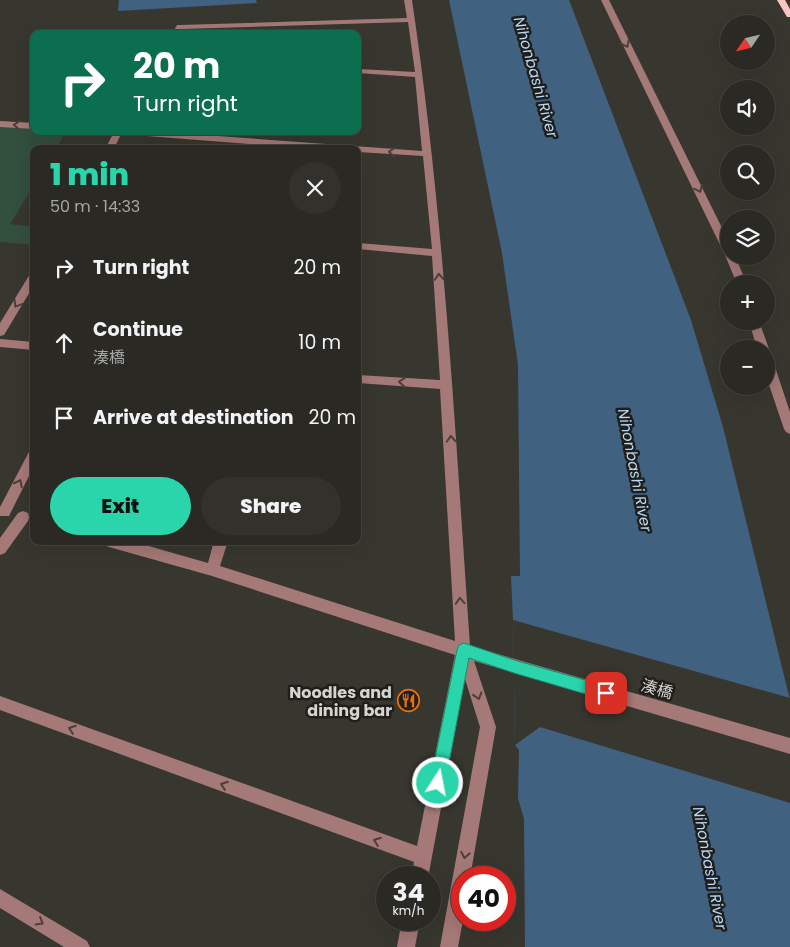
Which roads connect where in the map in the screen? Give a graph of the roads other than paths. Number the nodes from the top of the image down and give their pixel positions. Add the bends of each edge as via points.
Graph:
1 (408, 0) edge
2 (605, 0) edge
3 (781, 0) edge
4 (790, 15) edge
5 (410, 20) junction
6 (312, 23) junction
7 (178, 30) edge
8 (309, 30) edge
9 (361, 72) edge
10 (419, 74) junction
11 (0, 124) edge
12 (30, 126) edge
13 (160, 135) edge
14 (187, 137) junction
15 (184, 145) edge
16 (256, 145) edge
17 (361, 149) edge
18 (426, 154) junction
19 (720, 236) edge
20 (361, 246) edge
21 (438, 253) junction
22 (30, 283) edge
23 (0, 332) edge
24 (0, 343) edge
25 (30, 346) edge
26 (361, 379) edge
27 (448, 385) junction
28 (775, 385) edge
29 (790, 429) edge
30 (30, 460) edge
31 (2, 511) edge
32 (28, 518) edge
33 (123, 545) edge
34 (220, 545) edge
35 (0, 549) edge
36 (212, 570) junction
37 (464, 650) junction
38 (0, 703) edge
39 (790, 746) edge
40 (423, 856) junction
41 (421, 866) edge
42 (0, 898) edge
43 (409, 931) edge
44 (81, 947) edge
45 (406, 947) edge
46 (448, 947) edge

1 - 5 street
2 -> 19 street
3 - 4 main road
5 - 6 street
5 - 10 street
6 - 7 street via 180,27
6 - 8 street
9 - 10 street
10 - 18 street
12 -> 11 street
13 - 14 street
14 - 15 street
14 - 16 street
18 -> 17 street
18 - 21 street
20 - 21 street
27 -> 21 street
22 -> 23 street
24 - 25 street
27 -> 26 street
37 -> 27 street
28 - 29 street
31 -> 30 street
31 - 32 street
32 - 35 street
33 - 36 street, 湊橋
34 - 36 street
36 - 37 street, 湊橋
37 - 39 street, 湊橋
37 - 40 street
37 -> 46 street via 488,727
40 -> 38 street
40 - 41 street
42 -> 44 street
43 - 45 street

